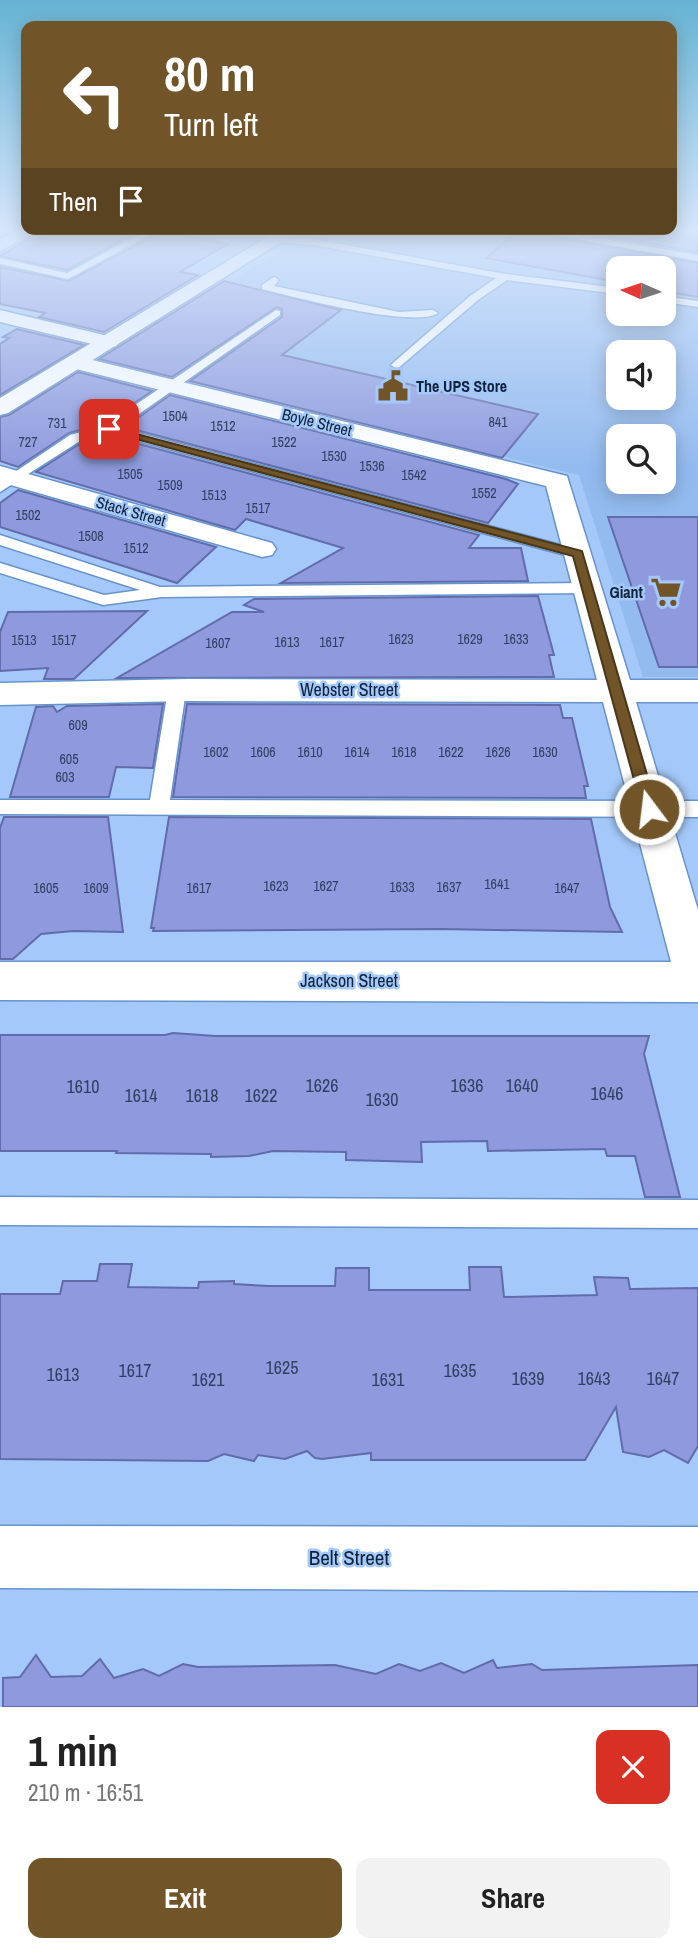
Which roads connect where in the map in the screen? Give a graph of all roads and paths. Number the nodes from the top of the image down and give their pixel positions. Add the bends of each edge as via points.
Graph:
1 (159, 310) edge
2 (374, 310) edge
3 (461, 310) edge
4 (276, 313) dead end
5 (433, 313) dead end
6 (3, 319) edge
7 (109, 342) junction
8 (76, 362) junction
9 (397, 365) dead end
10 (171, 386) junction
11 (0, 408) edge
12 (109, 429) junction
13 (5, 480) edge
14 (0, 540) edge
15 (262, 549) dead end
16 (578, 554) junction
17 (0, 568) edge
18 (588, 588) junction
19 (162, 592) junction
20 (177, 690) junction
21 (617, 691) junction
22 (698, 691) edge
23 (0, 694) edge
24 (0, 807) edge
25 (159, 807) junction
26 (649, 809) junction
27 (698, 809) edge
28 (0, 981) edge
29 (698, 982) edge
30 (0, 1211) edge
31 (698, 1214) edge
32 (0, 1557) edge
33 (698, 1559) edge

1 - 7 street
2 - 5 lane via 399,315
3 - 9 lane
4 - 10 lane
6 - 7 street
7 - 8 street
8 - 10 street, Boyle Street
8 - 11 street
10 - 12 lane
10 - 16 street, Boyle Street via 558,481
12 - 13 lane via 75,439
12 - 16 lane
13 - 15 street, Stack Street
14 - 19 lane
16 - 18 street
17 - 19 lane via 103,600
18 - 19 lane
18 - 21 street
20 - 21 street, Webster Street
20 - 23 street, Webster Street
20 - 25 lane
21 - 22 street, Webster Street
21 - 26 street
24 - 25 lane
25 - 26 lane
26 - 27 lane
26 - 29 street
28 - 29 street, Jackson Street
30 - 31 lane
32 - 33 street, Belt Street

